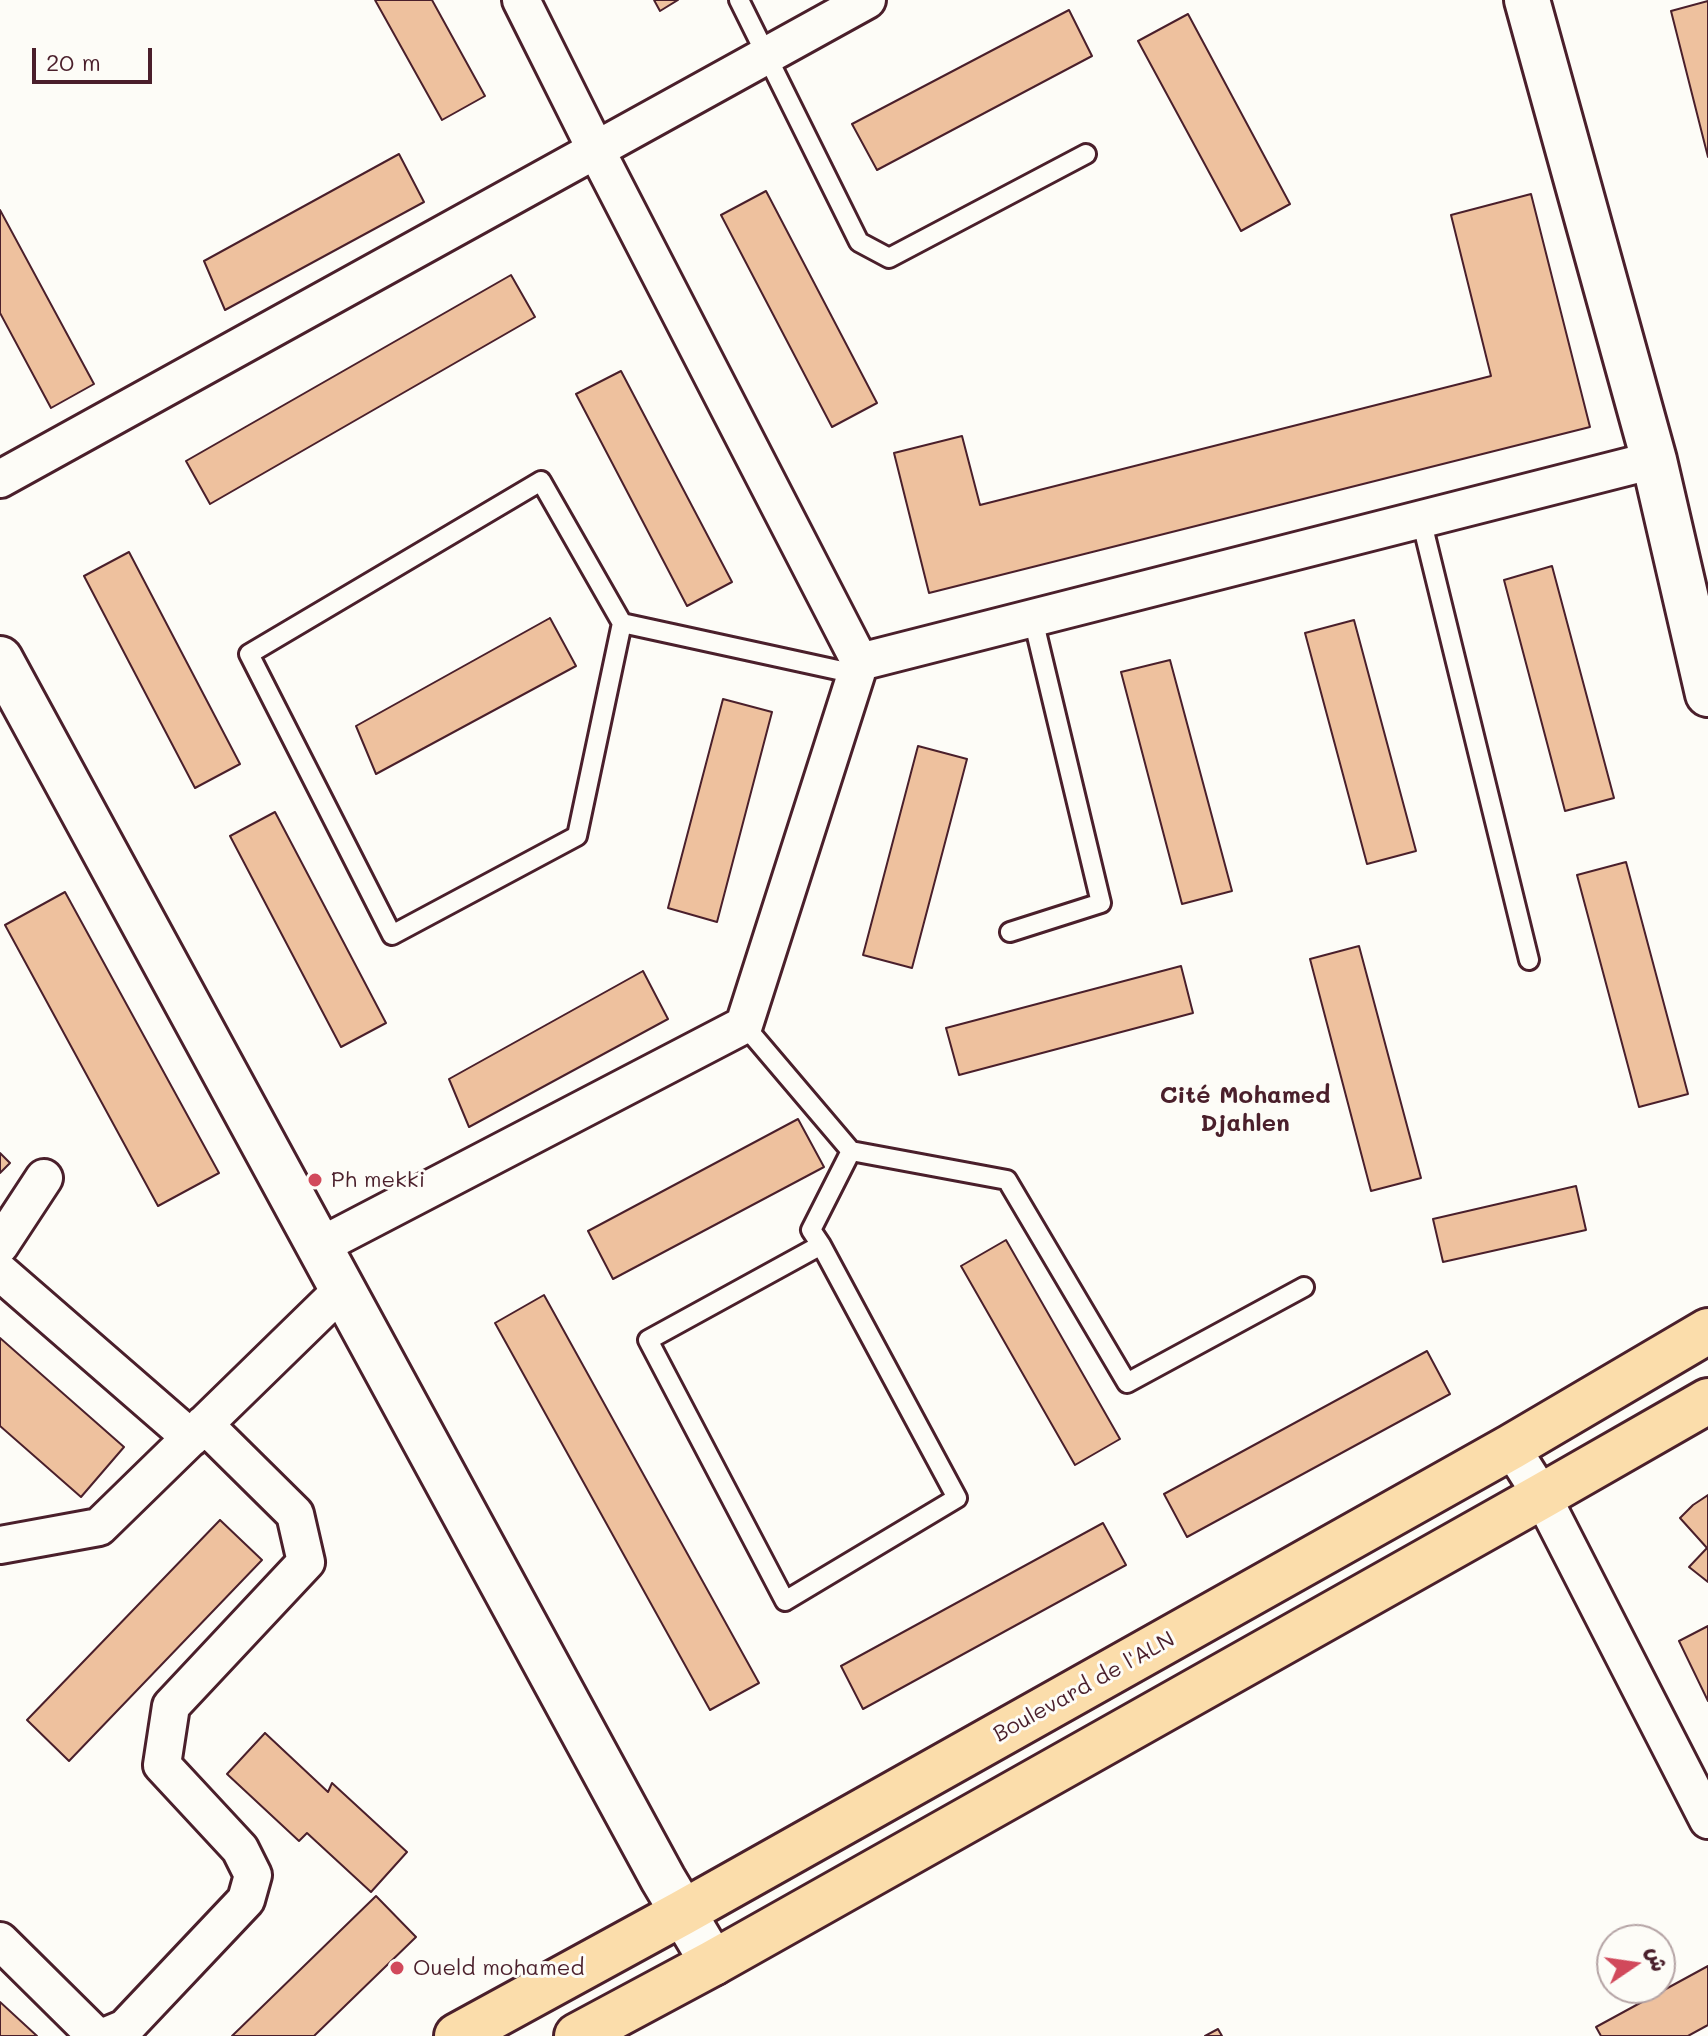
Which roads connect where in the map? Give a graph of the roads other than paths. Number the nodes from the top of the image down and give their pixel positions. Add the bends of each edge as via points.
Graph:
1 (521, 0) edge
2 (739, 0) edge
3 (867, 0) edge
4 (1527, 0) edge
5 (767, 55) junction
6 (596, 150) junction
7 (1086, 154) dead end
8 (1654, 460) junction
9 (0, 479) edge
10 (1421, 519) junction
11 (1033, 619) junction
12 (622, 623) junction
13 (0, 659) edge
14 (858, 668) junction
15 (1708, 694) edge
16 (1010, 932) dead end
17 (1529, 960) dead end
18 (744, 1025) junction
19 (851, 1151) junction
20 (44, 1178) dead end
21 (0, 1245) edge
22 (821, 1245) junction
23 (320, 1246) junction
24 (0, 1272) edge
25 (1304, 1287) dead end
26 (344, 1288) junction
27 (1708, 1331) edge
28 (1708, 1401) edge
29 (198, 1431) junction
30 (1511, 1447) junction
31 (1542, 1496) junction
32 (0, 1545) edge
33 (1708, 1820) edge
34 (682, 1913) junction
35 (0, 1941) edge
36 (713, 1963) junction
37 (96, 2036) edge
38 (106, 2036) edge
39 (457, 2036) edge
40 (577, 2036) edge

1 - 6 street
2 - 5 lane
3 - 5 street
4 - 8 street
5 - 6 street
5 - 7 lane via 859,242 889,258
6 - 9 street
6 - 14 street
8 - 10 street
8 - 15 street
10 - 11 street
10 - 17 lane
11 - 14 street
11 - 16 lane via 1101,903
12 - 12 lane via 541,481 249,654 392,935 577,836
12 - 14 lane
13 - 23 street
14 - 18 street
18 - 19 lane
18 - 23 street
19 - 22 lane via 811,1230
19 - 25 lane via 1007,1180 1127,1383
20 - 21 street
22 - 22 lane via 957,1498 785,1601 648,1340
23 - 26 street
24 - 29 street
26 - 29 street
26 - 34 street
27 - 30 main road, Boulevard de l'ALN
28 - 31 main road
29 - 32 street via 99,1527
29 - 38 street via 295,1514 306,1562 171,1706 162,1765 240,1849 253,1875 246,1900 125,2028
30 - 31 street
30 - 34 main road, Boulevard de l'ALN
31 - 33 street
31 - 36 main road
34 - 36 street
34 - 39 main road, Boulevard de l'ALN
35 - 37 street
36 - 40 main road

